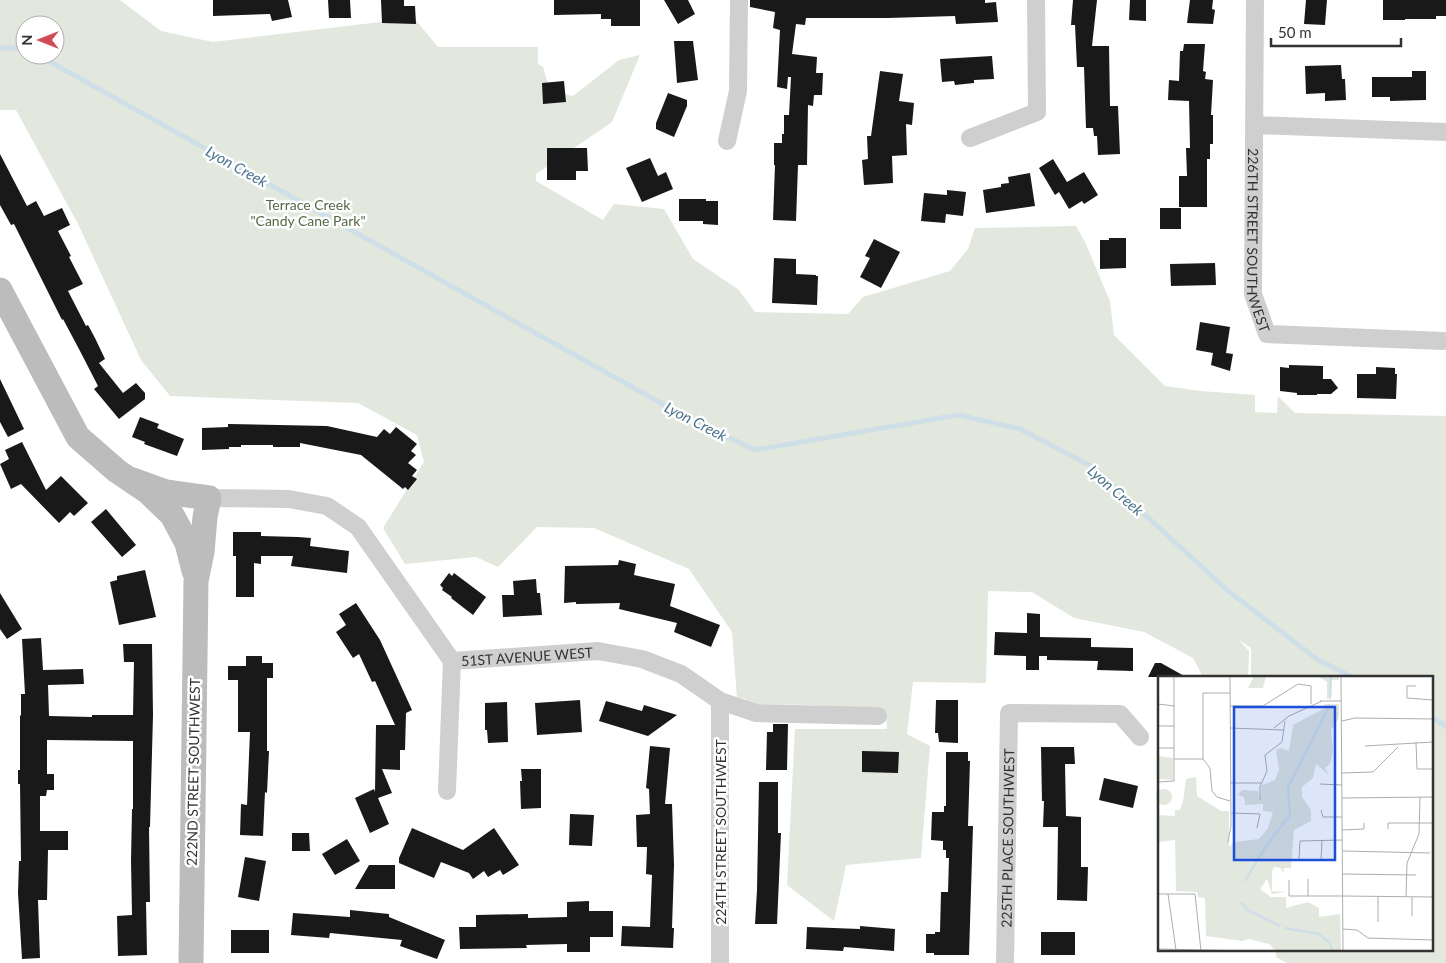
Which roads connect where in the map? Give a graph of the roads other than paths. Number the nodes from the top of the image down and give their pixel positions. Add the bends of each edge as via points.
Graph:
1 (739, 0) edge
2 (1036, 0) edge
3 (1255, 0) edge
4 (1254, 125) junction
5 (1446, 132) edge
6 (970, 138) dead end
7 (727, 141) dead end
8 (0, 290) edge
9 (1443, 341) dead end
10 (130, 479) junction
11 (209, 498) junction
12 (196, 581) junction
13 (452, 661) junction
14 (720, 702) junction
15 (878, 716) dead end
16 (1140, 737) dead end
17 (447, 791) dead end
18 (191, 963) edge
19 (720, 963) edge
20 (1004, 963) edge

1 - 7 street via 738,91
2 - 6 street via 1037,112
3 - 4 street, 226TH STREET SOUTHWEST
4 - 5 street
4 - 9 street, 226TH STREET SOUTHWEST via 1254,294 1267,334
8 - 10 street, 222ND STREET SOUTHWEST via 78,437
10 - 11 street, 222ND STREET SOUTHWEST via 166,492
10 - 12 street, 222ND STREET SOUTHWEST via 172,515 187,543
11 - 12 street, 222ND STREET SOUTHWEST
11 - 13 street, 51ST AVENUE WEST via 289,499 326,506 358,527
12 - 18 street, 222ND STREET SOUTHWEST
13 - 14 street, 51ST AVENUE WEST via 598,651 642,659 681,674
13 - 17 street
14 - 15 street, 51ST AVENUE WEST via 756,713
14 - 19 street, 224TH STREET SOUTHWEST
16 - 20 street, 225TH PLACE SOUTHWEST via 1120,714 1009,713

